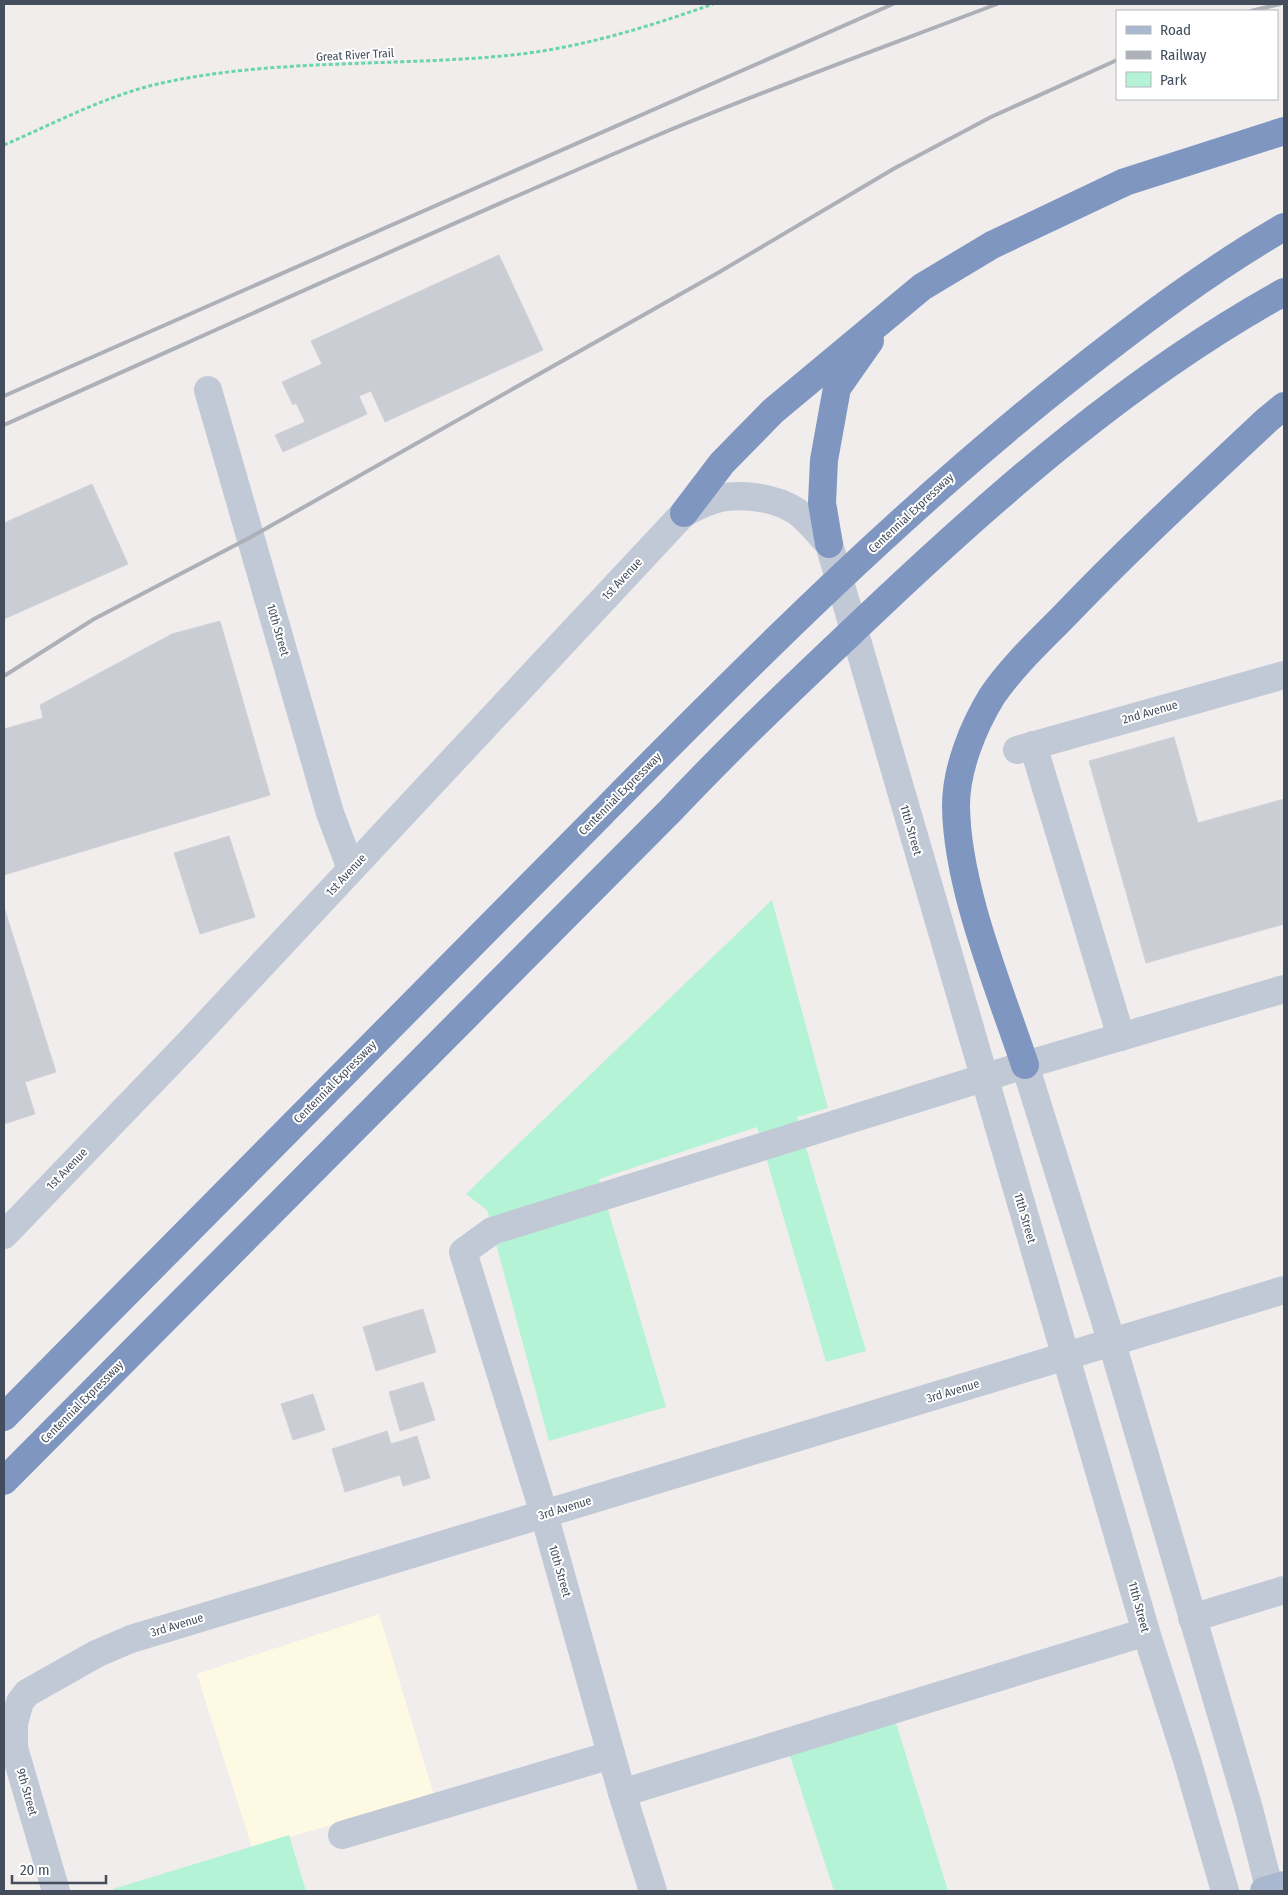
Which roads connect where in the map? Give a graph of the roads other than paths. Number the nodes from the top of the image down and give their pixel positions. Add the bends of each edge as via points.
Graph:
1 (1284, 130) edge
2 (1284, 227) edge
3 (1284, 292) edge
4 (888, 315) junction
5 (208, 390) dead end
6 (1284, 406) edge
7 (684, 513) junction
8 (829, 544) junction
9 (1284, 675) edge
10 (351, 869) junction
11 (1284, 988) edge
12 (1120, 1037) junction
13 (1025, 1065) junction
14 (984, 1079) junction
15 (4, 1235) edge
16 (1284, 1290) edge
17 (1112, 1342) junction
18 (1066, 1356) junction
19 (4, 1417) edge
20 (4, 1481) edge
21 (544, 1514) junction
22 (1284, 1590) edge
23 (1192, 1618) junction
24 (1146, 1632) junction
25 (27, 1693) joint
26 (611, 1755) junction
27 (622, 1793) junction
28 (342, 1835) dead end
29 (1272, 1889) edge
30 (56, 1891) edge
31 (653, 1891) edge
32 (1225, 1891) edge

1 - 4 highway via 1125,182 1041,220 922,287
2 - 19 highway, Centennial Expressway via 1165,305 1120,339 1031,409 916,508 658,756
3 - 20 highway, Centennial Expressway via 1185,353 1093,420 1005,490 935,554 714,764
4 - 7 highway via 773,411 722,463
4 - 8 highway via 837,388 824,460 822,503
5 - 10 street, 10th Street via 330,813
6 - 13 highway via 1113,564 1014,668 992,696 973,733 956,804 957,839 986,950
7 - 8 street via 732,496 756,498 797,512
7 - 10 street, 1st Avenue
8 - 14 street, 11th Street
9 - 12 street, 2nd Avenue via 1025,748
10 - 15 street, 1st Avenue
11 - 12 street
12 - 13 street
13 - 14 street
13 - 17 street
14 - 18 street, 11th Street
14 - 21 street, 10th Street via 492,1231 463,1252
16 - 17 street, 3rd Avenue
17 - 18 street, 3rd Avenue
17 - 23 street
18 - 21 street, 3rd Avenue
18 - 24 street, 11th Street
21 - 25 street, 3rd Avenue via 130,1639 96,1654
21 - 26 street, 10th Street
22 - 23 street
23 - 29 street
24 - 27 street
24 - 32 street, 11th Street
25 - 30 street, 9th Street via 20,1702 14,1723 14,1748
26 - 27 street, 10th Street
26 - 28 street
27 - 31 street, 10th Street

